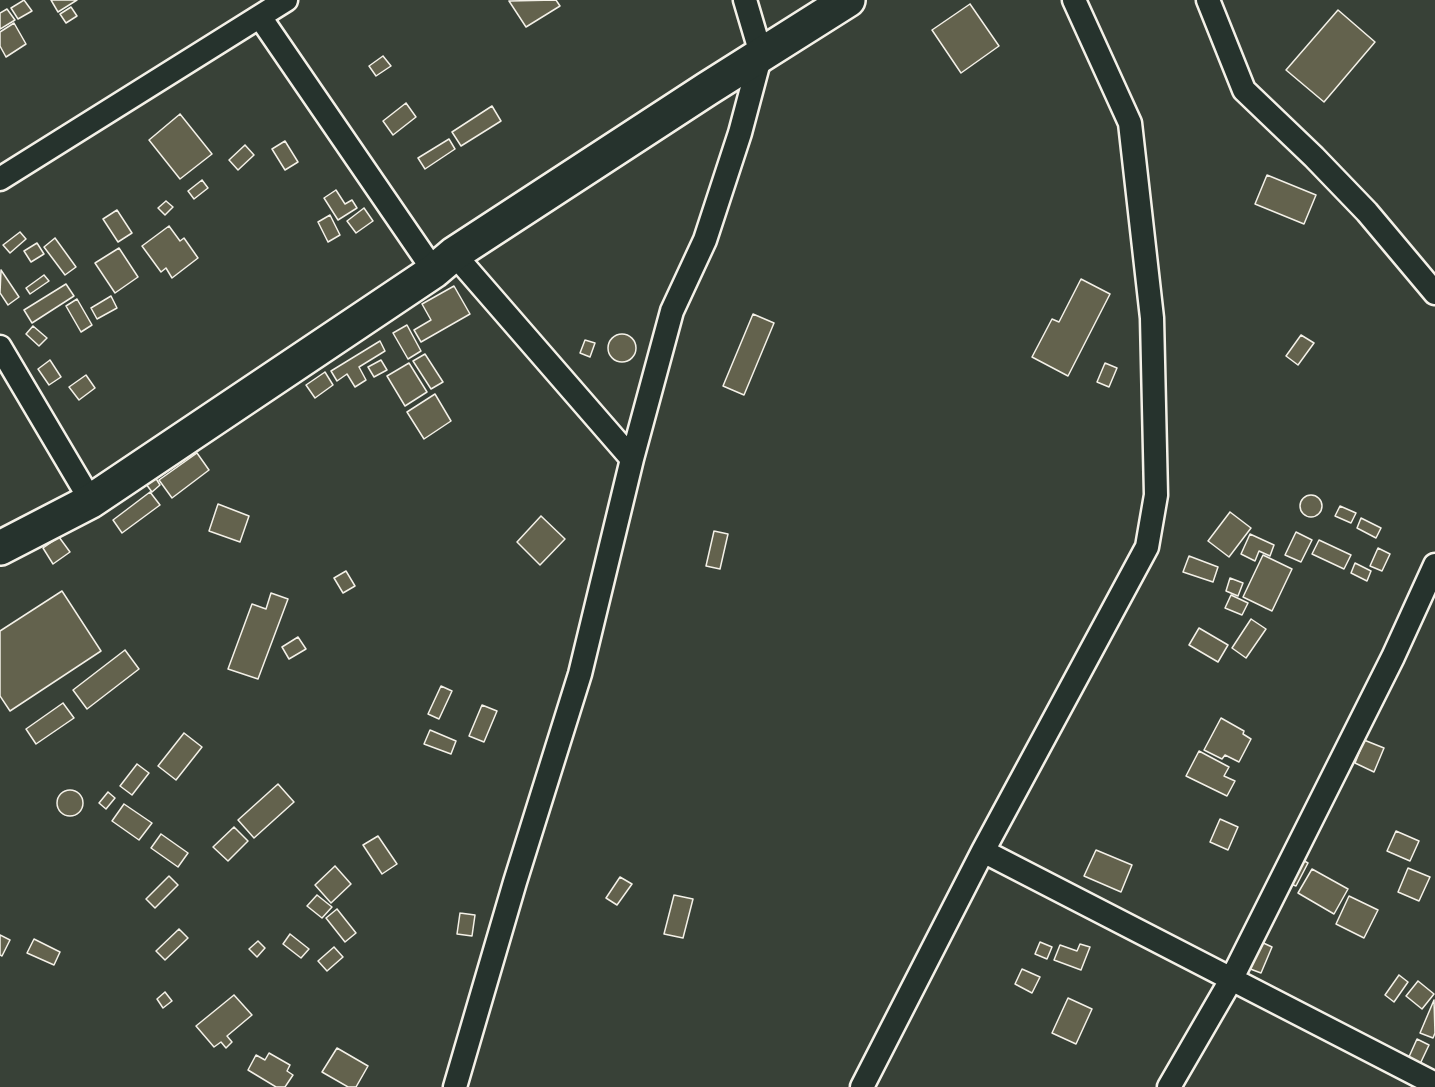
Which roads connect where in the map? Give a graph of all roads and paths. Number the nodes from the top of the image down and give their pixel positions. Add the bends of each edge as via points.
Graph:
1 (286, 0) edge
2 (745, 0) edge
3 (848, 0) edge
4 (1074, 0) edge
5 (1208, 0) edge
6 (260, 17) junction
7 (761, 54) junction
8 (0, 179) edge
9 (444, 263) junction
10 (1435, 293) edge
11 (0, 347) edge
12 (632, 459) junction
13 (91, 501) junction
14 (0, 548) edge
15 (1435, 565) edge
16 (983, 851) junction
17 (1231, 980) junction
18 (1434, 1084) edge
19 (455, 1087) edge
20 (862, 1087) edge
21 (1169, 1087) edge

1 - 6 street
2 - 7 street
3 - 7 main road
4 - 16 street via 1130,123 1152,318 1156,495 1147,547
5 - 10 street via 1244,90 1367,212
6 - 8 street
6 - 9 street
7 - 9 main road
7 - 12 street via 705,240 672,311
9 - 12 street
9 - 13 main road
11 - 13 street
12 - 19 street via 579,674
13 - 14 main road
15 - 17 street
16 - 17 street
16 - 20 street
17 - 18 street
17 - 21 street

